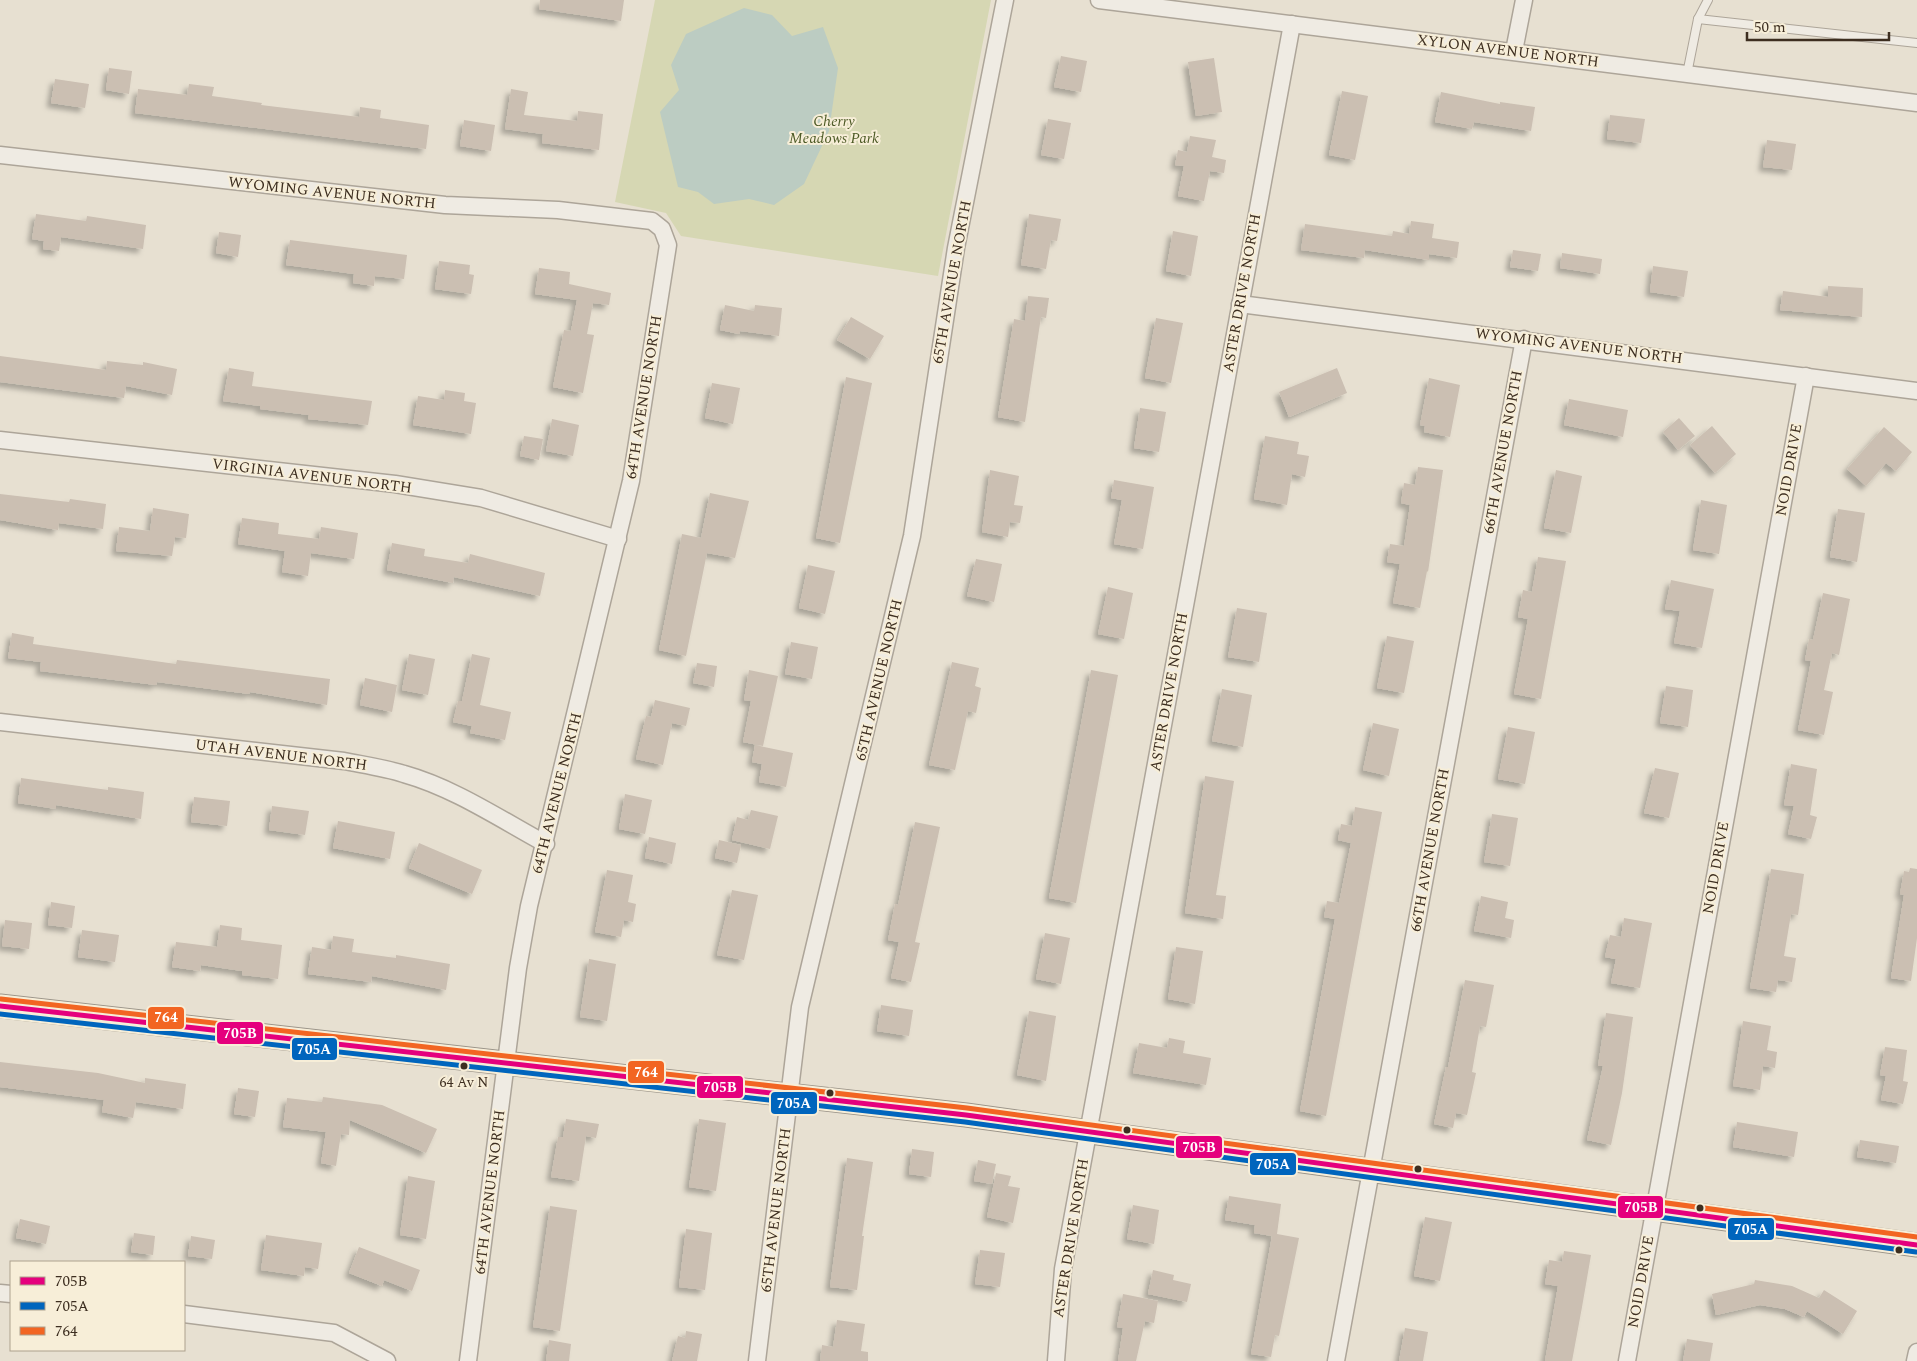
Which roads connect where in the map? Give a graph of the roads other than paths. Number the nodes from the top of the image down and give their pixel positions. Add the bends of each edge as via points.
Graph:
1 (1005, 0) edge
2 (1099, 0) edge
3 (1524, 0) edge
4 (1708, 0) edge
5 (1698, 19) junction
6 (1292, 24) junction
7 (1917, 43) edge
8 (1514, 51) junction
9 (1687, 74) junction
10 (1917, 103) edge
11 (0, 155) edge
12 (662, 229) joint
13 (1240, 304) junction
14 (1524, 339) junction
15 (1806, 376) junction
16 (1917, 391) edge
17 (0, 440) edge
18 (618, 538) junction
19 (0, 722) edge
20 (546, 844) junction
21 (0, 1006) edge
22 (505, 1063) junction
23 (789, 1095) junction
24 (1088, 1132) junction
25 (1370, 1171) junction
26 (1654, 1209) junction
27 (1917, 1245) edge
28 (185, 1314) edge
29 (1917, 1352) edge
30 (387, 1361) edge
31 (468, 1361) edge
32 (757, 1361) edge
33 (1056, 1361) edge
34 (1336, 1361) edge
35 (1627, 1361) edge
36 (1915, 1361) edge

1 - 23 street, 65TH AVENUE NORTH via 956,248 912,536 800,1007
2 - 6 street, XYLON AVENUE NORTH
3 - 8 street
4 - 5 lane
5 - 7 lane
5 - 9 lane
6 - 8 street, XYLON AVENUE NORTH
6 - 13 street, ASTER DRIVE NORTH
8 - 9 street, XYLON AVENUE NORTH
9 - 10 street, XYLON AVENUE NORTH
11 - 12 street, WYOMING AVENUE NORTH via 445,206 558,210 652,221
12 - 18 street, 64TH AVENUE NORTH via 668,245 631,480
13 - 14 street, WYOMING AVENUE NORTH
13 - 24 street, ASTER DRIVE NORTH
14 - 15 street, WYOMING AVENUE NORTH
14 - 25 street, 66TH AVENUE NORTH
15 - 16 street, WYOMING AVENUE NORTH
15 - 26 street, NOID DRIVE
17 - 18 street, VIRGINIA AVENUE NORTH via 395,484 481,498
18 - 20 street, 64TH AVENUE NORTH
19 - 20 street, UTAH AVENUE NORTH via 375,767 436,786
20 - 22 street, 64TH AVENUE NORTH via 529,906
21 - 22 street
22 - 23 street
22 - 31 street, 64TH AVENUE NORTH
23 - 24 street
23 - 32 street, 65TH AVENUE NORTH
24 - 25 street
24 - 33 street, ASTER DRIVE NORTH via 1063,1269
25 - 26 street
25 - 34 street, 66TH AVENUE NORTH
26 - 27 street
26 - 35 street, NOID DRIVE
28 - 30 street via 334,1333
29 - 36 street

